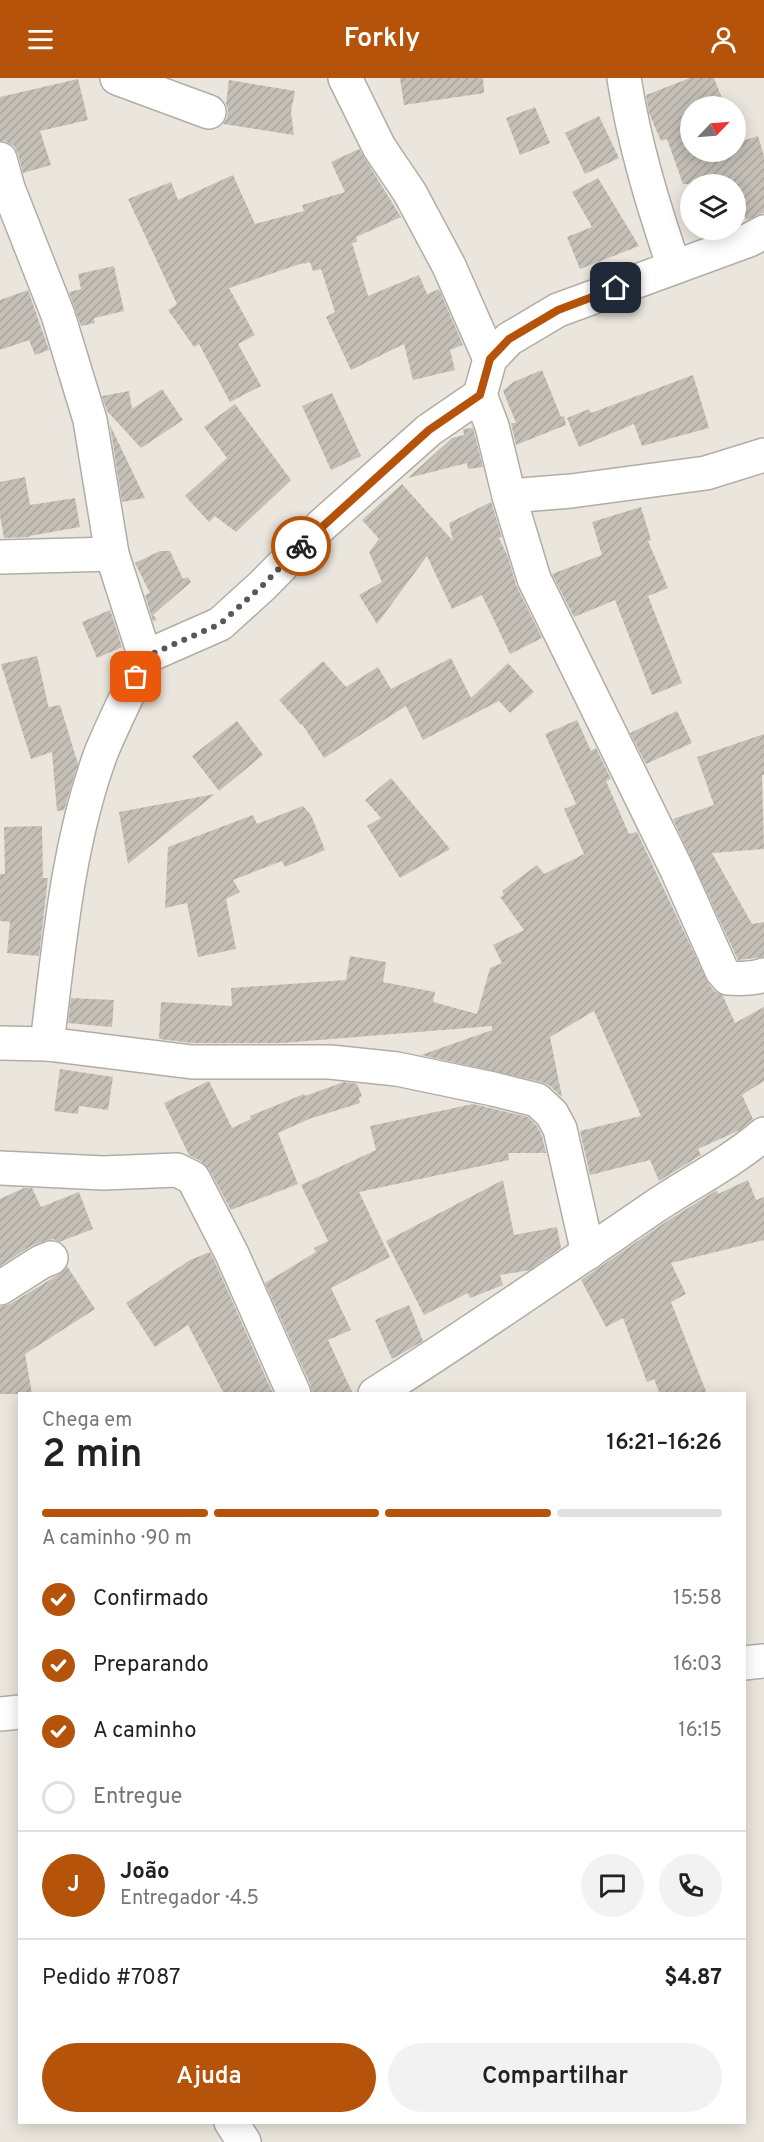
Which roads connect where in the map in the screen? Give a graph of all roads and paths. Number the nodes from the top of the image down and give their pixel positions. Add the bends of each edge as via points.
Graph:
1 (117, 78) edge
2 (345, 78) edge
3 (624, 78) edge
4 (209, 111) dead end
5 (0, 159) edge
6 (764, 232) edge
7 (674, 267) junction
8 (490, 359) junction
9 (480, 395) junction
10 (764, 455) edge
11 (509, 496) junction
12 (112, 554) junction
13 (0, 557) edge
14 (145, 657) junction
15 (764, 975) edge
16 (0, 1043) edge
17 (47, 1044) junction
18 (764, 1134) edge
19 (0, 1168) edge
20 (588, 1254) junction
21 (51, 1258) dead end
22 (0, 1288) edge
23 (293, 1392) edge
24 (378, 1392) edge
25 (764, 1661) edge
26 (746, 1663) edge
27 (18, 1712) edge
28 (0, 1714) edge
29 (232, 2124) edge
30 (244, 2142) edge

1 - 4 street
2 - 8 street via 379,147 410,193 449,266
3 - 7 street via 645,176
5 - 12 street via 58,315 90,420
6 - 7 street
7 - 8 street via 558,310 509,339
8 - 9 street
9 - 11 street
9 - 14 street via 429,430 321,526 220,624
10 - 11 street via 706,473
11 - 15 street via 534,579 677,870 722,971 728,978
12 - 13 street
12 - 14 street
14 - 17 street via 101,753 75,842
16 - 17 street
17 - 20 street via 192,1062 361,1064 537,1100 552,1114 560,1129
18 - 20 street via 741,1154 657,1205
19 - 23 street via 103,1173 177,1170 193,1178 232,1254
20 - 24 street
21 - 22 street
25 - 26 street
27 - 28 street
29 - 30 street

